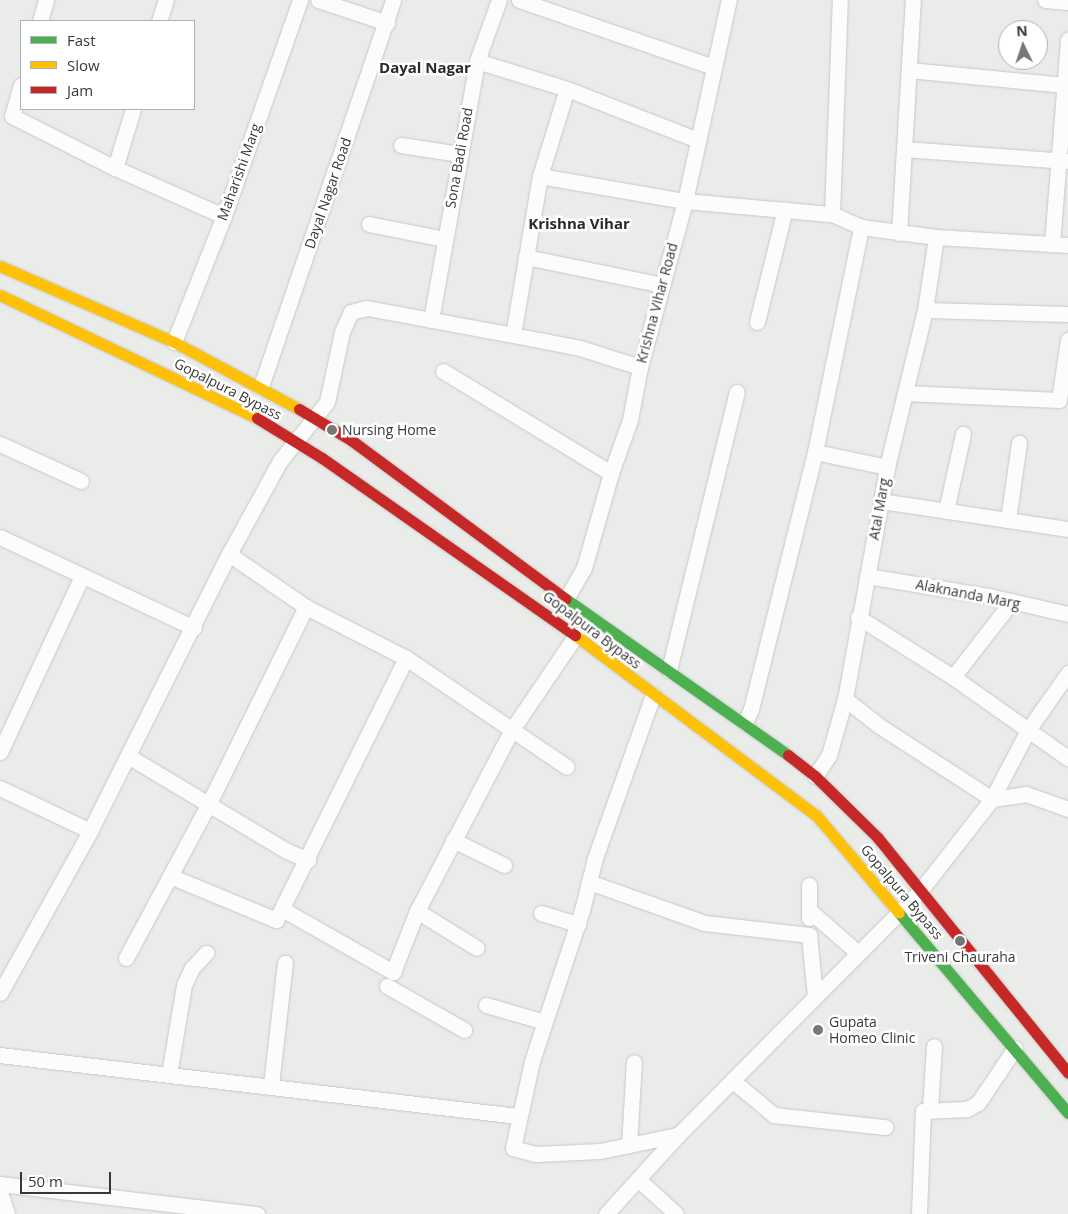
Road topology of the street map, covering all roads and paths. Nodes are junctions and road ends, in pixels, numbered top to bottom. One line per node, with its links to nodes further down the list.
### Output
1 (46, 0): 13 (street)
2 (166, 0): 14 (street)
3 (300, 0): 35 (street, Maharishi Marg)
4 (318, 0): 15 (street)
5 (394, 0): 15 (street, Dayal Nagar Road)
6 (499, 0): 17 (street, Sona Badi Road)
7 (519, 0): 18 (street)
8 (729, 0): 18 (street, Krishna Vihar Road)
9 (840, 0): 34 (street)
10 (913, 0): 19 (street)
11 (1045, 0): 12 (street)
12 (1068, 2)
13 (40, 20)
14 (159, 20)
15 (387, 23): 56 (street, Dayal Nagar Road)
16 (1068, 40): 20 (street)
17 (477, 60): 22 (street); 28 (street, Sona Badi Road)
18 (714, 67): 25 (street, Krishna Vihar Road)
19 (909, 70): 20 (street); 27 (street)
20 (1064, 85): 23 (street)
21 (20, 88): 30 (street)
22 (567, 89): 25 (street); 31 (street)
23 (1065, 106): 29 (street)
24 (133, 110): 30 (street)
25 (698, 140): 32 (street, Krishna Vihar Road)
26 (401, 145): 28 (street)
27 (904, 149): 29 (street); 38 (street)
28 (459, 154): 40 (street, Sona Badi Road)
29 (1063, 161): 41 (street)
30 (116, 168): 35 (street)
31 (540, 176): 32 (street); 43 (street)
32 (685, 200): 33 (street); 45 (street, Krishna Vihar Road)
33 (785, 209): 34 (street); 50 (street)
34 (832, 214): 37 (street)
35 (224, 216): 53 (street, Maharishi Marg)
36 (369, 224): 40 (street)
37 (860, 227): 38 (street); 64 (street)
38 (899, 233): 39 (street)
39 (936, 238): 41 (street); 47 (street, Atal Marg)
40 (444, 239): 49 (street, Sona Badi Road)
41 (1052, 244): 42 (street)
42 (1068, 245)
43 (526, 257): 45 (street); 51 (street)
44 (0, 266): 53 (main road, Gopalpura Bypass)
45 (662, 285): 54 (street, Krishna Vihar Road)
46 (0, 295): 61 (main road, Gopalpura Bypass)
47 (925, 310): 48 (street); 58 (street, Atal Marg)
48 (1068, 314)
49 (431, 320): 51 (street); 59 (street)
50 (757, 322)
51 (513, 336): 54 (street)
52 (1068, 340): 58 (street)
53 (174, 342): 56 (main road, Gopalpura Bypass)
54 (640, 367): 66 (street, Krishna Vihar Road)
55 (443, 371): 66 (street)
56 (261, 386): 59 (main road, Gopalpura Bypass)
57 (737, 392): 84 (street)
58 (905, 392): 65 (street, Atal Marg)
59 (313, 417): 61 (street); 76 (main road, Gopalpura Bypass)
60 (963, 434): 69 (street)
61 (294, 441): 73 (street); 82 (main road, Gopalpura Bypass)
62 (1019, 442): 70 (street)
63 (0, 444): 67 (street)
64 (815, 452): 65 (street); 89 (street)
65 (886, 467): 68 (street, Atal Marg)
66 (611, 473): 76 (street, Krishna Vihar Road)
67 (81, 481)
68 (882, 501): 69 (street); 75 (street, Atal Marg)
69 (946, 510): 70 (street)
70 (1008, 520): 71 (street)
71 (1068, 529)
72 (0, 537): 74 (street)
73 (229, 554): 78 (street); 81 (street)
74 (82, 576): 81 (street); 92 (street)
75 (867, 576): 77 (street, Alaknanda Marg); 80 (street, Atal Marg)
76 (566, 599): 84 (main road, Gopalpura Bypass)
77 (1012, 601): 79 (street, Alaknanda Marg); 86 (street)
78 (306, 607): 83 (street); 99 (street)
79 (1068, 614)
80 (858, 617): 86 (street); 88 (street, Atal Marg)
81 (194, 628): 93 (street)
82 (576, 635): 87 (main road, Gopalpura Bypass); 91 (street)
83 (406, 658): 91 (street); 103 (street)
84 (669, 670): 89 (main road, Gopalpura Bypass)
85 (1068, 673): 90 (street)
86 (953, 677): 90 (street)
87 (653, 695): 106 (street); 111 (main road, Gopalpura Bypass)
88 (845, 699): 96 (street, Atal Marg); 98 (street)
89 (745, 723): 96 (main road, Gopalpura Bypass)
90 (1028, 730): 94 (street); 98 (street)
91 (512, 731): 95 (street); 102 (street)
92 (0, 752)
93 (128, 756): 99 (street); 101 (street)
94 (1068, 758)
95 (567, 767)
96 (815, 776): 108 (main road, Gopalpura Bypass)
97 (0, 788): 101 (street)
98 (992, 799): 100 (street); 108 (street)
99 (209, 803): 103 (street); 105 (street)
100 (1068, 809)
101 (90, 831): 122 (street)
102 (453, 840): 104 (street); 112 (street)
103 (308, 860): 109 (street)
104 (504, 865)
105 (170, 876): 109 (street); 119 (street)
106 (589, 882): 114 (street); 115 (street)
107 (809, 885): 110 (street)
108 (920, 892): 111 (street); 131 (main road, Gopalpura Bypass)
109 (282, 909): 121 (street)
110 (809, 910): 115 (street); 118 (street)
111 (898, 910): 118 (street); 128 (main road, Gopalpura Bypass)
112 (417, 911): 116 (street); 121 (street)
113 (541, 913): 114 (street)
114 (578, 924): 125 (street)
115 (808, 935): 123 (street)
116 (477, 948)
117 (206, 953): 132 (street)
118 (858, 953): 123 (street)
119 (126, 958)
120 (285, 963): 134 (street)
121 (393, 972): 126 (street)
122 (0, 993)
123 (815, 996): 133 (street)
124 (486, 1005): 125 (street)
125 (545, 1022): 137 (street)
126 (464, 1030)
127 (934, 1046): 135 (street)
128 (1015, 1048): 135 (street); 136 (main road, Gopalpura Bypass)
129 (0, 1055): 132 (street)
130 (634, 1062): 140 (street)
131 (1068, 1073)
132 (169, 1074): 134 (street)
133 (733, 1082): 138 (street); 139 (street)
134 (271, 1085): 137 (street)
135 (930, 1108): 149 (street)
136 (1068, 1113)
137 (518, 1116): 140 (street)
138 (885, 1127)
139 (678, 1135): 140 (street); 141 (street)
140 (629, 1145)
141 (639, 1180): 147 (street); 148 (street)
142 (0, 1184): 144 (street)
143 (0, 1192): 145 (street)
144 (217, 1211): 146 (street)
145 (7, 1214)
146 (257, 1214)
147 (606, 1214)
148 (676, 1214)
149 (918, 1214)

